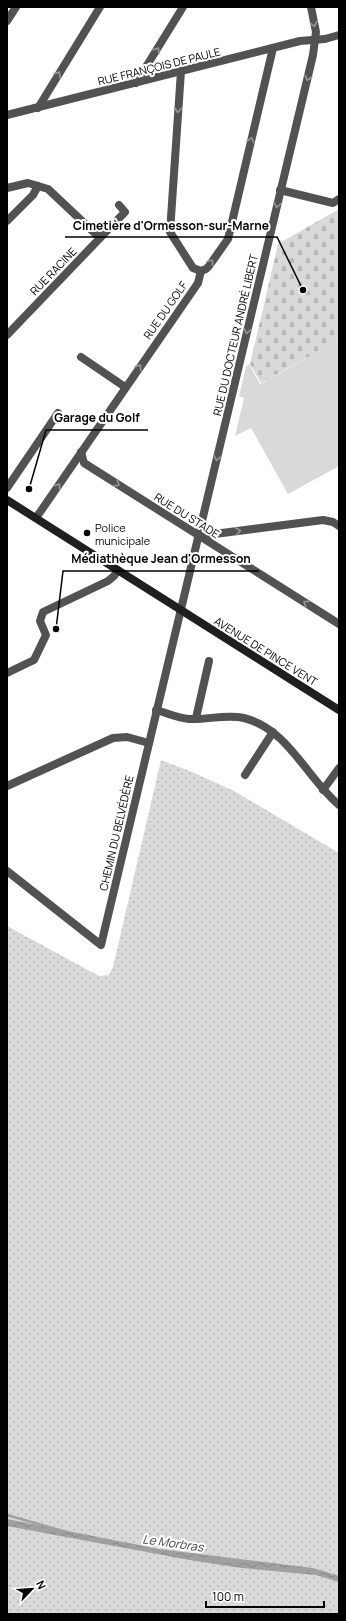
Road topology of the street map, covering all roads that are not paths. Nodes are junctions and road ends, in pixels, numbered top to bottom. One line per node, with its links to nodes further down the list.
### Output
1 (16, 7): 5 (street)
2 (100, 7): 11 (street, one-way to 2)
3 (184, 7): 10 (street, one-way to 3)
4 (311, 7): 7 (street, one-way to 7)
5 (7, 21)
6 (339, 35): 7 (street, RUE FRANÇOIS DE PAULE)
7 (316, 40): 8 (street, RUE FRANÇOIS DE PAULE); 15 (street, RUE DU DOCTEUR ANDRÉ LIBERT, one-way to 15)
8 (273, 48): 9 (street, RUE FRANÇOIS DE PAULE); 20 (street, RUE DU GOLF, one-way to 8)
9 (181, 71): 10 (street, RUE FRANÇOIS DE PAULE); 20 (street, one-way to 20)
10 (136, 82): 11 (street, RUE FRANÇOIS DE PAULE)
11 (38, 108): 12 (street, RUE FRANÇOIS DE PAULE)
12 (7, 115)
13 (38, 186): 14 (street); 18 (street); 19 (street)
14 (7, 188)
15 (280, 190): 16 (street); 32 (street, RUE DU DOCTEUR ANDRÉ LIBERT, one-way to 32)
16 (339, 200)
17 (119, 205): 19 (street, RUE RACINE)
18 (7, 221)
19 (100, 238): 21 (street, RUE RACINE)
20 (201, 270): 23 (street, RUE DU GOLF, one-way to 20)
21 (7, 335)
22 (81, 357): 23 (street)
23 (125, 387): 25 (street, RUE DU GOLF)
24 (58, 413): 28 (street)
25 (81, 452): 26 (street); 27 (street, RUE DU GOLF)
26 (84, 463): 27 (street); 32 (street, RUE DU STADE, one-way to 32)
27 (72, 465): 30 (street, RUE DU GOLF, one-way to 27)
28 (7, 488)
29 (7, 500): 30 (main road, AVENUE DE PINCE VENT)
30 (36, 518): 33 (main road, AVENUE DE PINCE VENT)
31 (339, 526): 32 (street, one-way to 31)
32 (199, 536): 34 (street, RUE DU DOCTEUR ANDRÉ LIBERT); 35 (street, RUE DU STADE, one-way to 32)
33 (118, 570): 34 (main road, AVENUE DE PINCE VENT); 37 (street)
34 (181, 610): 38 (street, CHEMIN DU BELVÉDÈRE); 39 (main road, AVENUE DE PINCE VENT)
35 (339, 624)
36 (209, 661): 40 (street)
37 (7, 673)
38 (156, 710): 40 (street); 42 (street, CHEMIN DU BELVÉDÈRE)
39 (339, 710)
40 (196, 718): 41 (street)
41 (273, 732): 44 (street); 46 (street)
42 (149, 743): 45 (street); 48 (street, CHEMIN DU BELVÉDÈRE)
43 (339, 768): 46 (street)
44 (245, 775)
45 (7, 786)
46 (323, 790): 47 (street)
47 (339, 805)
48 (7, 871)

